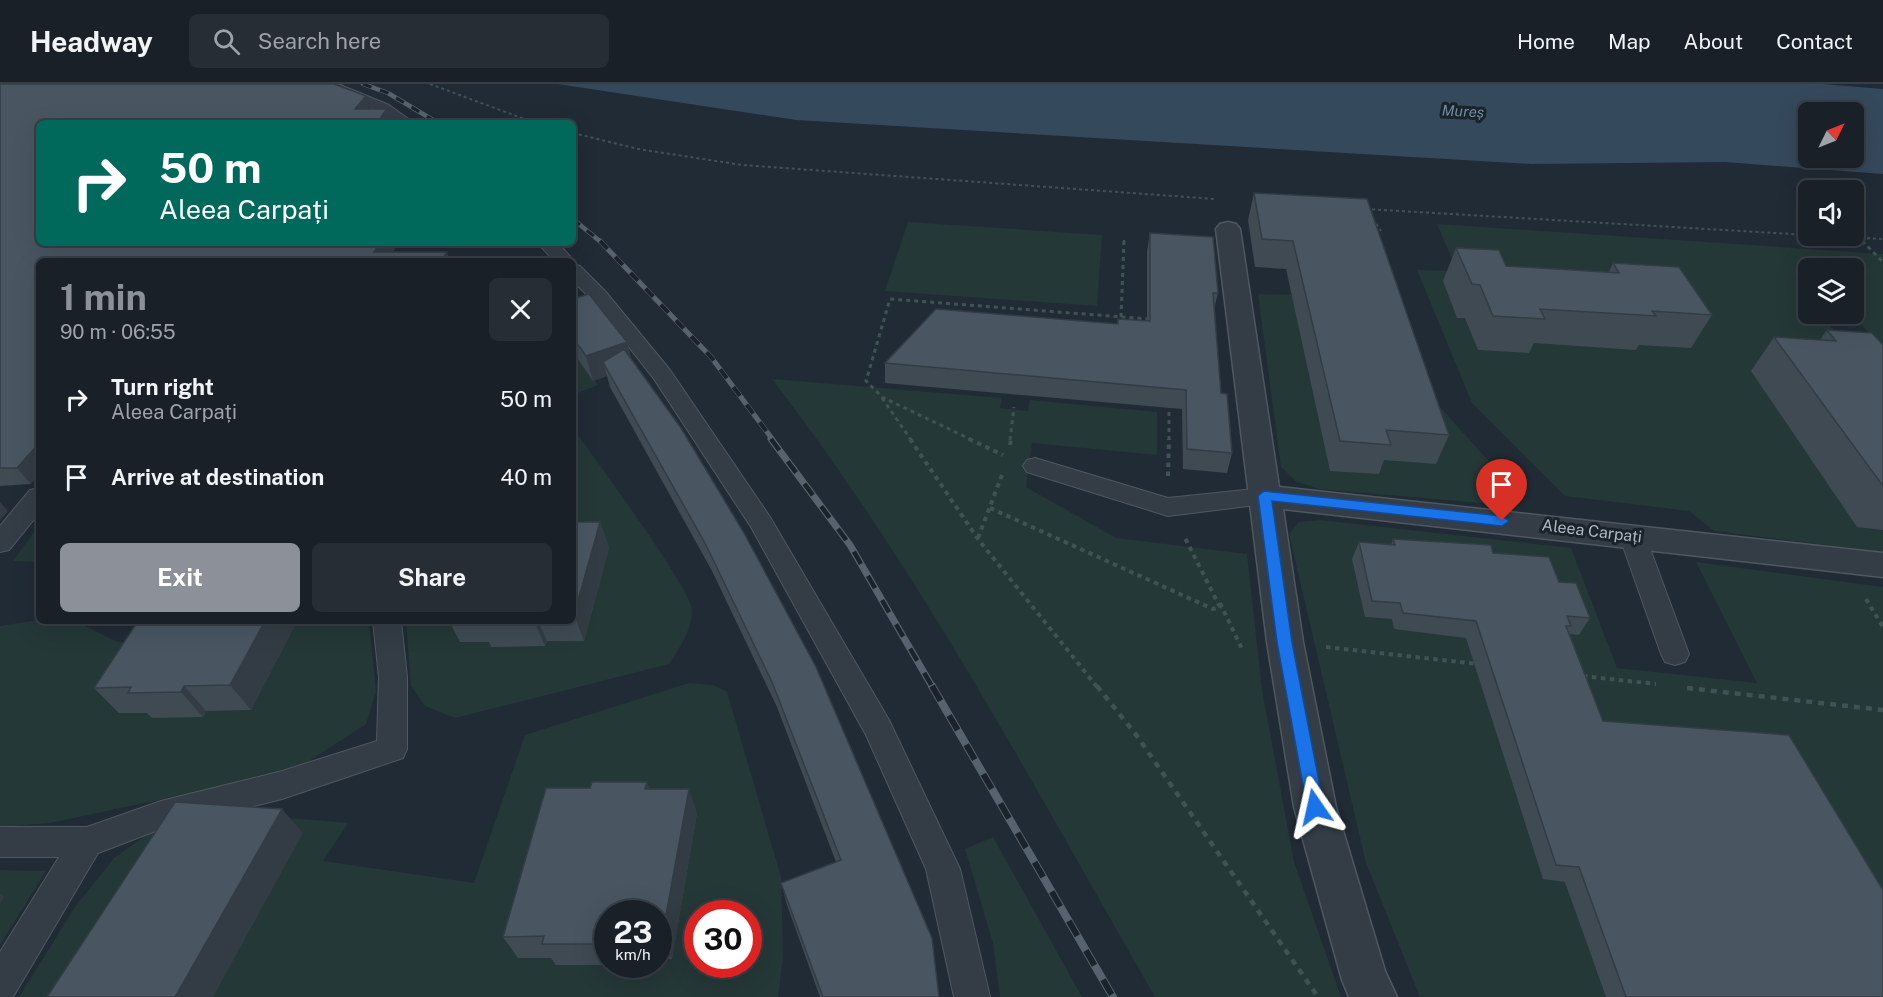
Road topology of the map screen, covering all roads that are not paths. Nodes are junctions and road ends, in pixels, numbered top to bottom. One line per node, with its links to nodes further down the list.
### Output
1 (325, 84): 2 (lane)
2 (402, 120)
3 (1228, 229): 8 (street)
4 (550, 246): 5 (lane)
5 (562, 258)
6 (576, 273): 18 (lane)
7 (1035, 466): 8 (lane)
8 (1264, 496): 10 (street, Aleea Carpați); 19 (street)
9 (36, 500): 11 (lane)
10 (1632, 536): 12 (street, Aleea Carpați); 14 (lane)
11 (0, 543)
12 (1883, 565)
13 (387, 624): 16 (lane)
14 (1675, 654)
15 (0, 842): 16 (lane)
16 (87, 842): 17 (lane)
17 (0, 985)
18 (972, 997)
19 (1374, 997)

